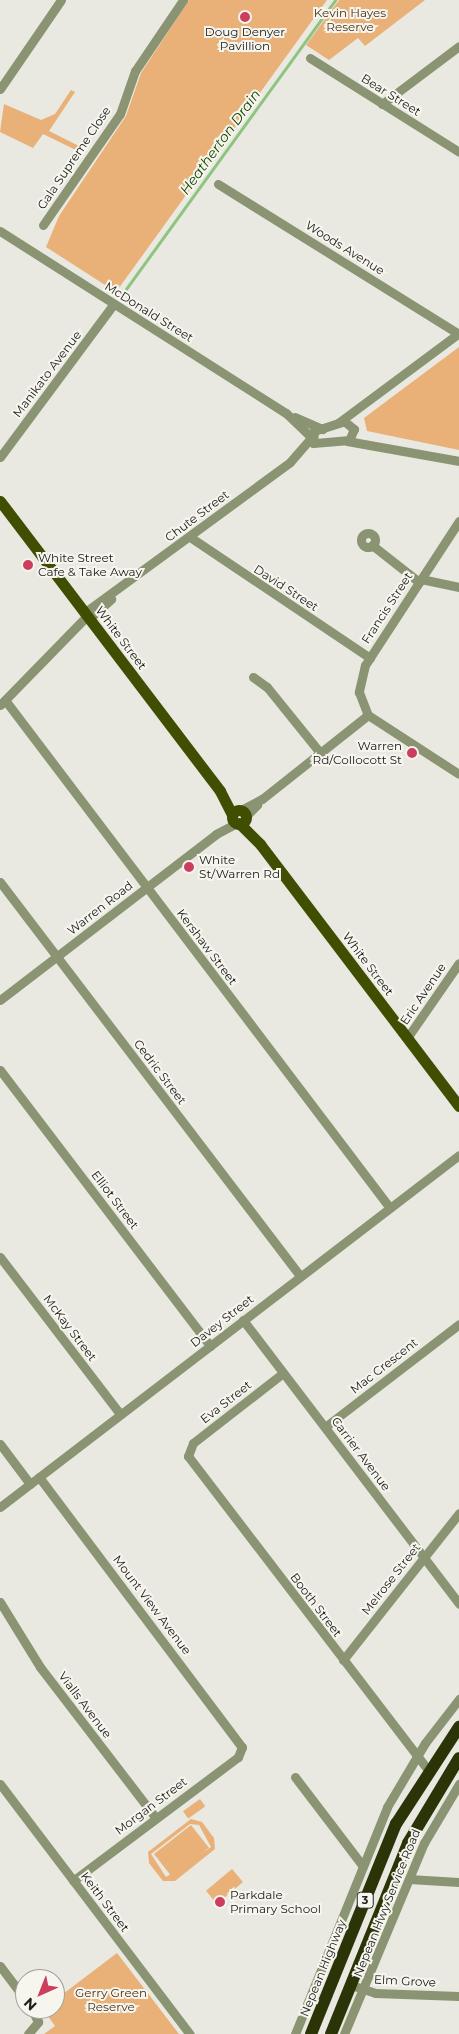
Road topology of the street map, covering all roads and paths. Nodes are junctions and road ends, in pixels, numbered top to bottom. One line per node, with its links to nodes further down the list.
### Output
1 (61, 0): 5 (street)
2 (183, 0): 9 (street, Gala Supreme Close)
3 (459, 46): 6 (street)
4 (310, 58): 6 (street, Bear Street)
5 (0, 89)
6 (382, 104): 7 (street, Bear Street)
7 (459, 152)
8 (218, 184): 12 (street, Woods Avenue)
9 (43, 225)
10 (0, 231): 11 (street, McDonald Street)
11 (113, 305): 14 (street, McDonald Street); 22 (street, Manikato Avenue)
12 (459, 333): 13 (street)
13 (366, 404): 15 (street); 16 (street)
14 (286, 413): 17 (street, McDonald Street); 18 (street, McDonald Street)
15 (338, 423): 16 (street); 17 (street, Chute Street)
16 (353, 428): 19 (street); 21 (street)
17 (323, 430): 18 (street, Chute Street)
18 (311, 438): 20 (street); 24 (street, Chute Street)
19 (347, 441): 20 (street); 21 (street)
20 (323, 443): 24 (street, Chute Street)
21 (394, 448): 23 (street)
22 (0, 457)
23 (459, 461)
24 (290, 462): 27 (street, Chute Street)
25 (0, 501): 31 (main road, White Street)
26 (459, 520): 29 (street, Francis Street)
27 (190, 537): 31 (street, Chute Street); 32 (street, David Street)
28 (372, 545): 29 (street)
29 (420, 581): 30 (street); 32 (street, Francis Street)
30 (459, 587)
31 (87, 616): 34 (street, Chute Street); 38 (main road, White Street)
32 (370, 658): 35 (street, Francis Street)
33 (253, 677): 36 (street)
34 (2, 703): 40 (street, Kershaw Street)
35 (368, 715): 36 (street, Warren Road); 37 (street)
36 (321, 754): 38 (street, Warren Road)
37 (459, 774)
38 (239, 816): 40 (street, Warren Road); 44 (main road, White Street)
39 (0, 882): 41 (street, Cedric Street)
40 (146, 888): 41 (street, Warren Road); 48 (street, Kershaw Street)
41 (57, 957): 43 (street, Warren Road); 50 (street, Cedric Street)
42 (459, 963): 44 (street, Eric Avenue)
43 (0, 1000)
44 (407, 1038): 46 (main road, White Street)
45 (0, 1070): 53 (street, Elliot Street)
46 (459, 1106)
47 (459, 1155): 48 (street, Davey Street)
48 (390, 1208): 50 (street, Davey Street)
49 (0, 1257): 55 (street, McKay Street)
50 (300, 1276): 51 (street, Davey Street)
51 (243, 1320): 53 (street, Davey Street); 54 (street, Carrier Avenue)
52 (459, 1324): 56 (street, Mac Crescent)
53 (210, 1346): 55 (street, Davey Street)
54 (284, 1373): 56 (street, Carrier Avenue); 58 (street, Eva Street)
55 (120, 1414): 59 (street, Davey Street)
56 (325, 1427): 63 (street, Carrier Avenue)
57 (0, 1444): 60 (street)
58 (187, 1453): 66 (street, Booth Street)
59 (39, 1477): 60 (street, Davey Street); 69 (street, Mount View Avenue)
60 (30, 1484): 61 (street, Davey Street)
61 (0, 1507)
62 (459, 1513): 63 (street, Melrose Street)
63 (424, 1558): 65 (street, Carrier Avenue); 66 (street, Melrose Street)
64 (0, 1602): 76 (street, Vialls Avenue)
65 (459, 1604)
66 (343, 1660): 70 (street, Booth Street)
67 (459, 1699): 70 (street)
68 (459, 1727): 72 (highway, Nepean Highway / 3)
69 (242, 1750): 76 (street, Morgan Street)
70 (416, 1757): 72 (street, Booth Street); 77 (street)
71 (459, 1758): 82 (highway, 3)
72 (428, 1770): 90 (highway, Nepean Highway / 3)
73 (295, 1777): 77 (street)
74 (0, 1784): 79 (street, Keith Street)
75 (459, 1784): 78 (street, Nepean Hwy Service Road)
76 (156, 1818): 79 (street, Morgan Street)
77 (362, 1865): 89 (street)
78 (409, 1880): 80 (street); 84 (street, Nepean Hwy Service Road)
79 (73, 1881): 88 (street, Keith Street)
80 (459, 1882)
81 (0, 1966): 83 (street)
82 (351, 1985): 84 (street, Elm Grove); 91 (highway, 3)
83 (15, 1986)
84 (364, 1991): 85 (street, Elm Grove); 92 (street, Nepean Hwy Service Road)
85 (459, 1996)
86 (37, 2019): 87 (street)
87 (28, 2034)
88 (190, 2034)
89 (295, 2034)
90 (311, 2034)
91 (331, 2034)
92 (344, 2034)

